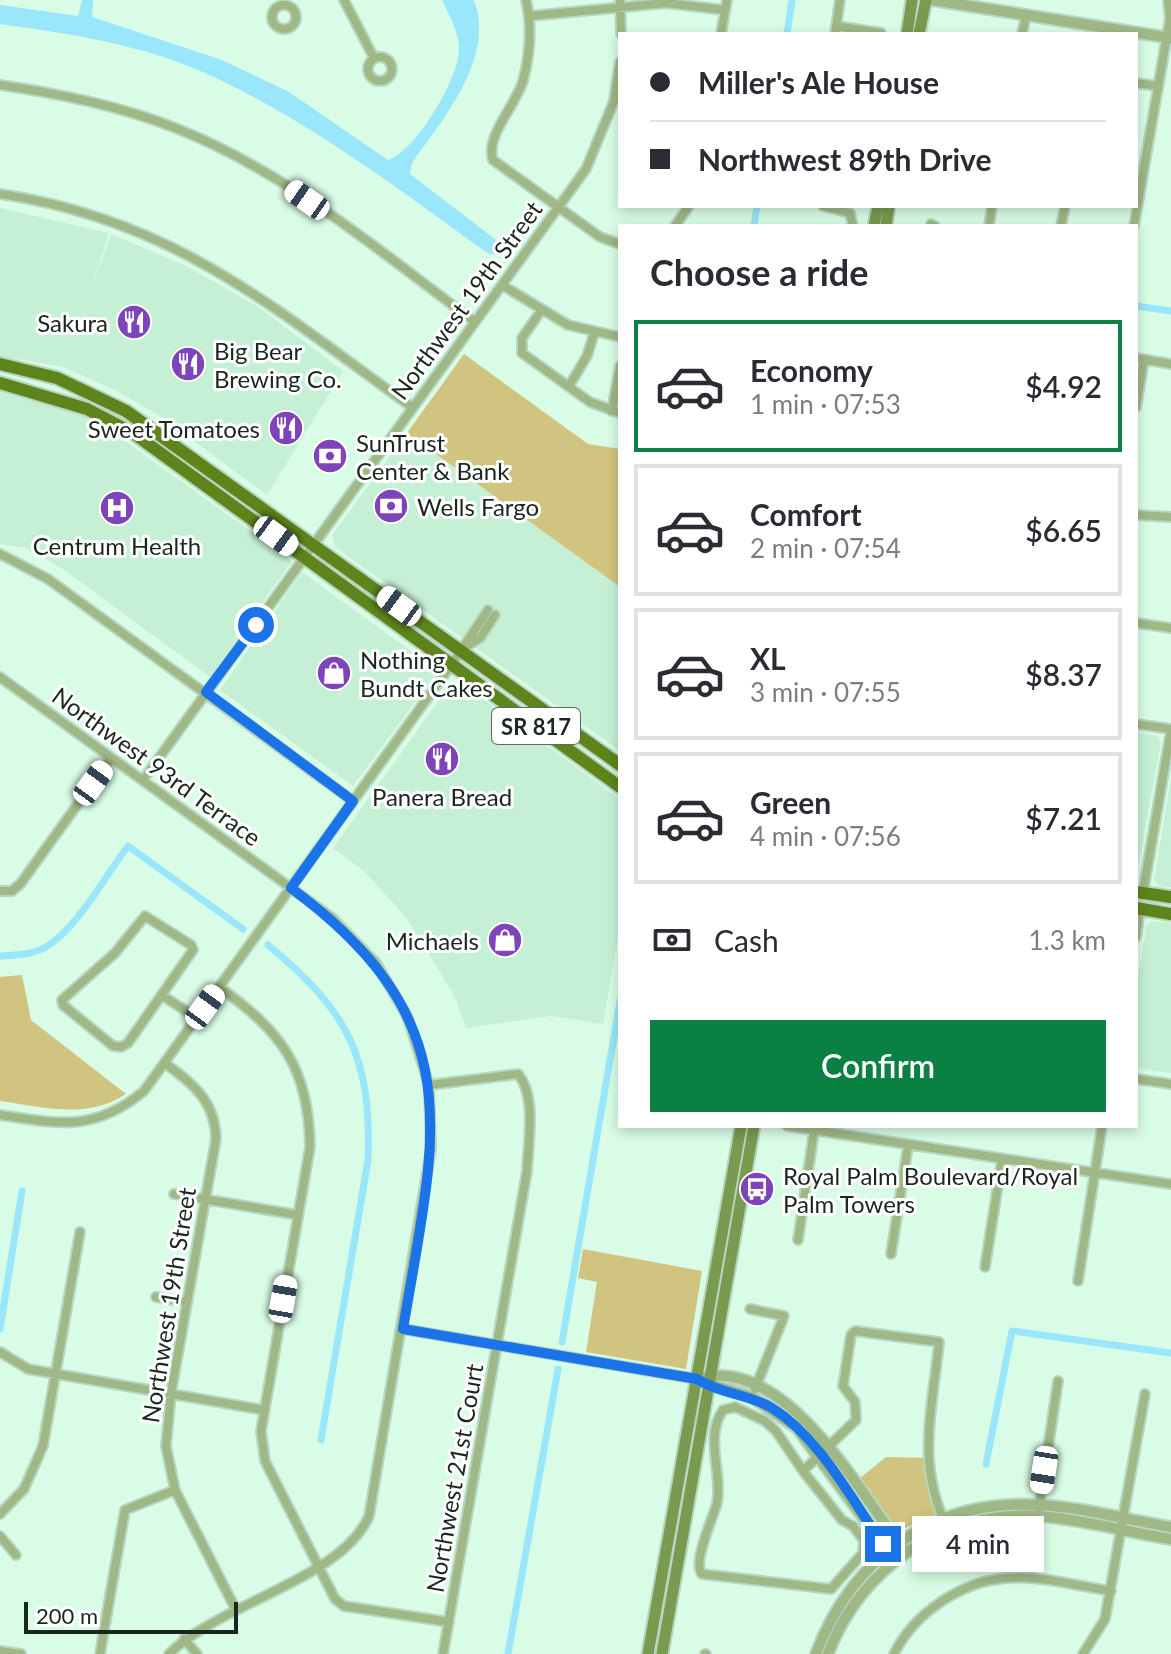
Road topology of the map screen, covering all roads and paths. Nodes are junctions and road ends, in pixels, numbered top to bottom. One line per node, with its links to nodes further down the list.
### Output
1 (344, 0): 23 (street)
2 (526, 0): 11 (street)
3 (727, 0): 10 (street)
4 (840, 0): 13 (street)
5 (912, 0): 17 (main road)
6 (926, 0): 18 (main road)
7 (932, 0): 12 (street)
8 (1168, 0): 22 (street)
9 (620, 4): 10 (street); 11 (street); 14 (street)
10 (725, 10): 15 (street)
11 (530, 16): 30 (street)
12 (1026, 16): 19 (street); 20 (street)
13 (835, 30): 16 (street)
14 (621, 32)
15 (721, 32)
16 (866, 32)
17 (907, 32)
18 (919, 32)
19 (1022, 32)
20 (1130, 32)
21 (1138, 33): 22 (street)
22 (1169, 38): 27 (street)
23 (374, 58)
24 (618, 75): 30 (street, Northwest 19th Street)
25 (1138, 83): 27 (street)
26 (0, 85): 36 (street)
27 (1158, 86): 29 (street)
28 (0, 194): 46 (street)
29 (1138, 203)
30 (558, 208): 33 (street); 34 (street, Northwest 19th Street)
31 (831, 208): 32 (street)
32 (853, 224)
33 (618, 243)
34 (502, 285): 35 (street); 36 (street, Northwest 19th Street)
35 (541, 311): 37 (street); 44 (street)
36 (475, 322): 46 (street, Northwest 19th Street)
37 (594, 334): 38 (street); 44 (street)
38 (618, 337)
39 (1140, 359): 41 (street); 43 (street)
40 (0, 364): 48 (main road, SR 817)
41 (1171, 364)
42 (0, 383): 47 (main road, SR 817)
43 (1138, 383)
44 (569, 386): 49 (street)
45 (618, 389): 49 (street)
46 (413, 408): 54 (street, Northwest 19th Street)
47 (87, 409): 48 (main road); 50 (main road, SR 817)
48 (126, 411): 51 (main road, SR 817)
49 (616, 412)
50 (116, 424): 51 (main road); 56 (main road, SR 817)
51 (162, 435): 54 (main road, SR 817)
52 (1138, 515): 53 (street)
53 (1171, 517)
54 (315, 545): 56 (street, Northwest 19th Street); 60 (main road, SR 817)
55 (0, 554): 63 (street)
56 (306, 557): 61 (main road, SR 817); 63 (street, Northwest 19th Street)
57 (492, 612): 60 (street)
58 (1138, 623): 59 (street)
59 (1171, 628)
60 (460, 651): 61 (street); 67 (main road, SR 817)
61 (452, 664): 66 (main road, SR 817); 72 (street)
62 (0, 677): 68 (street, Northwest 93rd Terrace)
63 (206, 692): 70 (street, Northwest 19th Street); 72 (street)
64 (1138, 724): 65 (street)
65 (1171, 730): 76 (street)
66 (551, 737): 67 (main road); 71 (main road, SR 817)
67 (588, 743): 69 (main road, SR 817)
68 (111, 758): 70 (street, Northwest 93rd Terrace); 74 (street)
69 (618, 764)
70 (143, 780): 73 (street, Northwest 93rd Terrace)
71 (618, 786)
72 (353, 801): 73 (street)
73 (291, 888): 78 (street); 84 (street, Northwest 93rd Terrace)
74 (0, 891)
75 (1171, 899): 76 (main road)
76 (1138, 900): 77 (main road)
77 (1171, 914)
78 (219, 987): 80 (street); 97 (street)
79 (163, 996): 79 (street); 80 (street)
80 (197, 1018): 81 (street)
81 (165, 1063): 85 (street); 96 (street, Northwest 19th Street)
82 (1138, 1079): 83 (street)
83 (1171, 1084)
84 (429, 1085): 106 (street, Northwest 93rd Terrace); 107 (street, Northwest 21st Court)
85 (0, 1115)
86 (741, 1128): 110 (main road)
87 (754, 1128): 111 (main road)
88 (798, 1128): 90 (street)
89 (1102, 1128): 93 (street)
90 (814, 1131): 91 (street); 99 (street)
91 (908, 1146): 92 (street); 100 (street)
92 (1002, 1160): 93 (street); 101 (street)
93 (1094, 1173): 94 (street); 102 (street)
94 (1171, 1184)
95 (174, 1194): 96 (street)
96 (205, 1199): 97 (street); 104 (street, Northwest 19th Street)
97 (298, 1215): 117 (street)
98 (80, 1232): 109 (street)
99 (798, 1240)
100 (891, 1254)
101 (985, 1267)
102 (1078, 1281)
103 (156, 1297): 104 (street)
104 (187, 1302): 114 (street, Northwest 19th Street)
105 (750, 1309): 113 (street)
106 (403, 1329): 107 (street); 134 (street, Northwest 93rd Terrace)
107 (497, 1346): 110 (street); 137 (street, Northwest 21st Court)
108 (0, 1352): 109 (street)
109 (55, 1373): 114 (street); 123 (street)
110 (697, 1379): 111 (street); 145 (main road)
111 (710, 1381): 113 (street); 116 (street); 146 (main road)
112 (1058, 1381): 122 (street)
113 (757, 1385): 116 (street); 118 (street)
114 (171, 1393): 117 (street); 121 (street, Northwest 19th Street)
115 (1145, 1394): 125 (street)
116 (752, 1397): 119 (street)
117 (264, 1410): 134 (street)
118 (829, 1447): 119 (street); 124 (street); 129 (street)
119 (819, 1455): 120 (street); 130 (street)
120 (803, 1471): 120 (street)
121 (175, 1490): 136 (street, Northwest 19th Street); 141 (street)
122 (1039, 1510): 124 (street); 125 (street)
123 (0, 1514)
124 (946, 1524): 129 (street); 131 (street)
125 (1123, 1525): 126 (street); 128 (street); 135 (street)
126 (1171, 1527)
127 (0, 1536): 132 (street)
128 (1171, 1539)
129 (897, 1542): 130 (street); 131 (street)
130 (887, 1550): 133 (street); 147 (street)
131 (905, 1552): 133 (street)
132 (16, 1555)
133 (894, 1561): 148 (street)
134 (320, 1565): 136 (street, Northwest 93rd Terrace); 137 (street)
135 (1111, 1591): 149 (street); 150 (street)
136 (235, 1608): 138 (street, Northwest 93rd Terrace)
137 (449, 1622): 144 (street, Northwest 21st Court)
138 (184, 1639): 142 (street, Northwest 93rd Terrace); 143 (street)
139 (0, 1651): 140 (street)
140 (21, 1654)
141 (100, 1654)
142 (169, 1654)
143 (197, 1654)
144 (443, 1654)
145 (648, 1654)
146 (662, 1654)
147 (816, 1654)
148 (828, 1654)
149 (894, 1654)
150 (1083, 1654)

